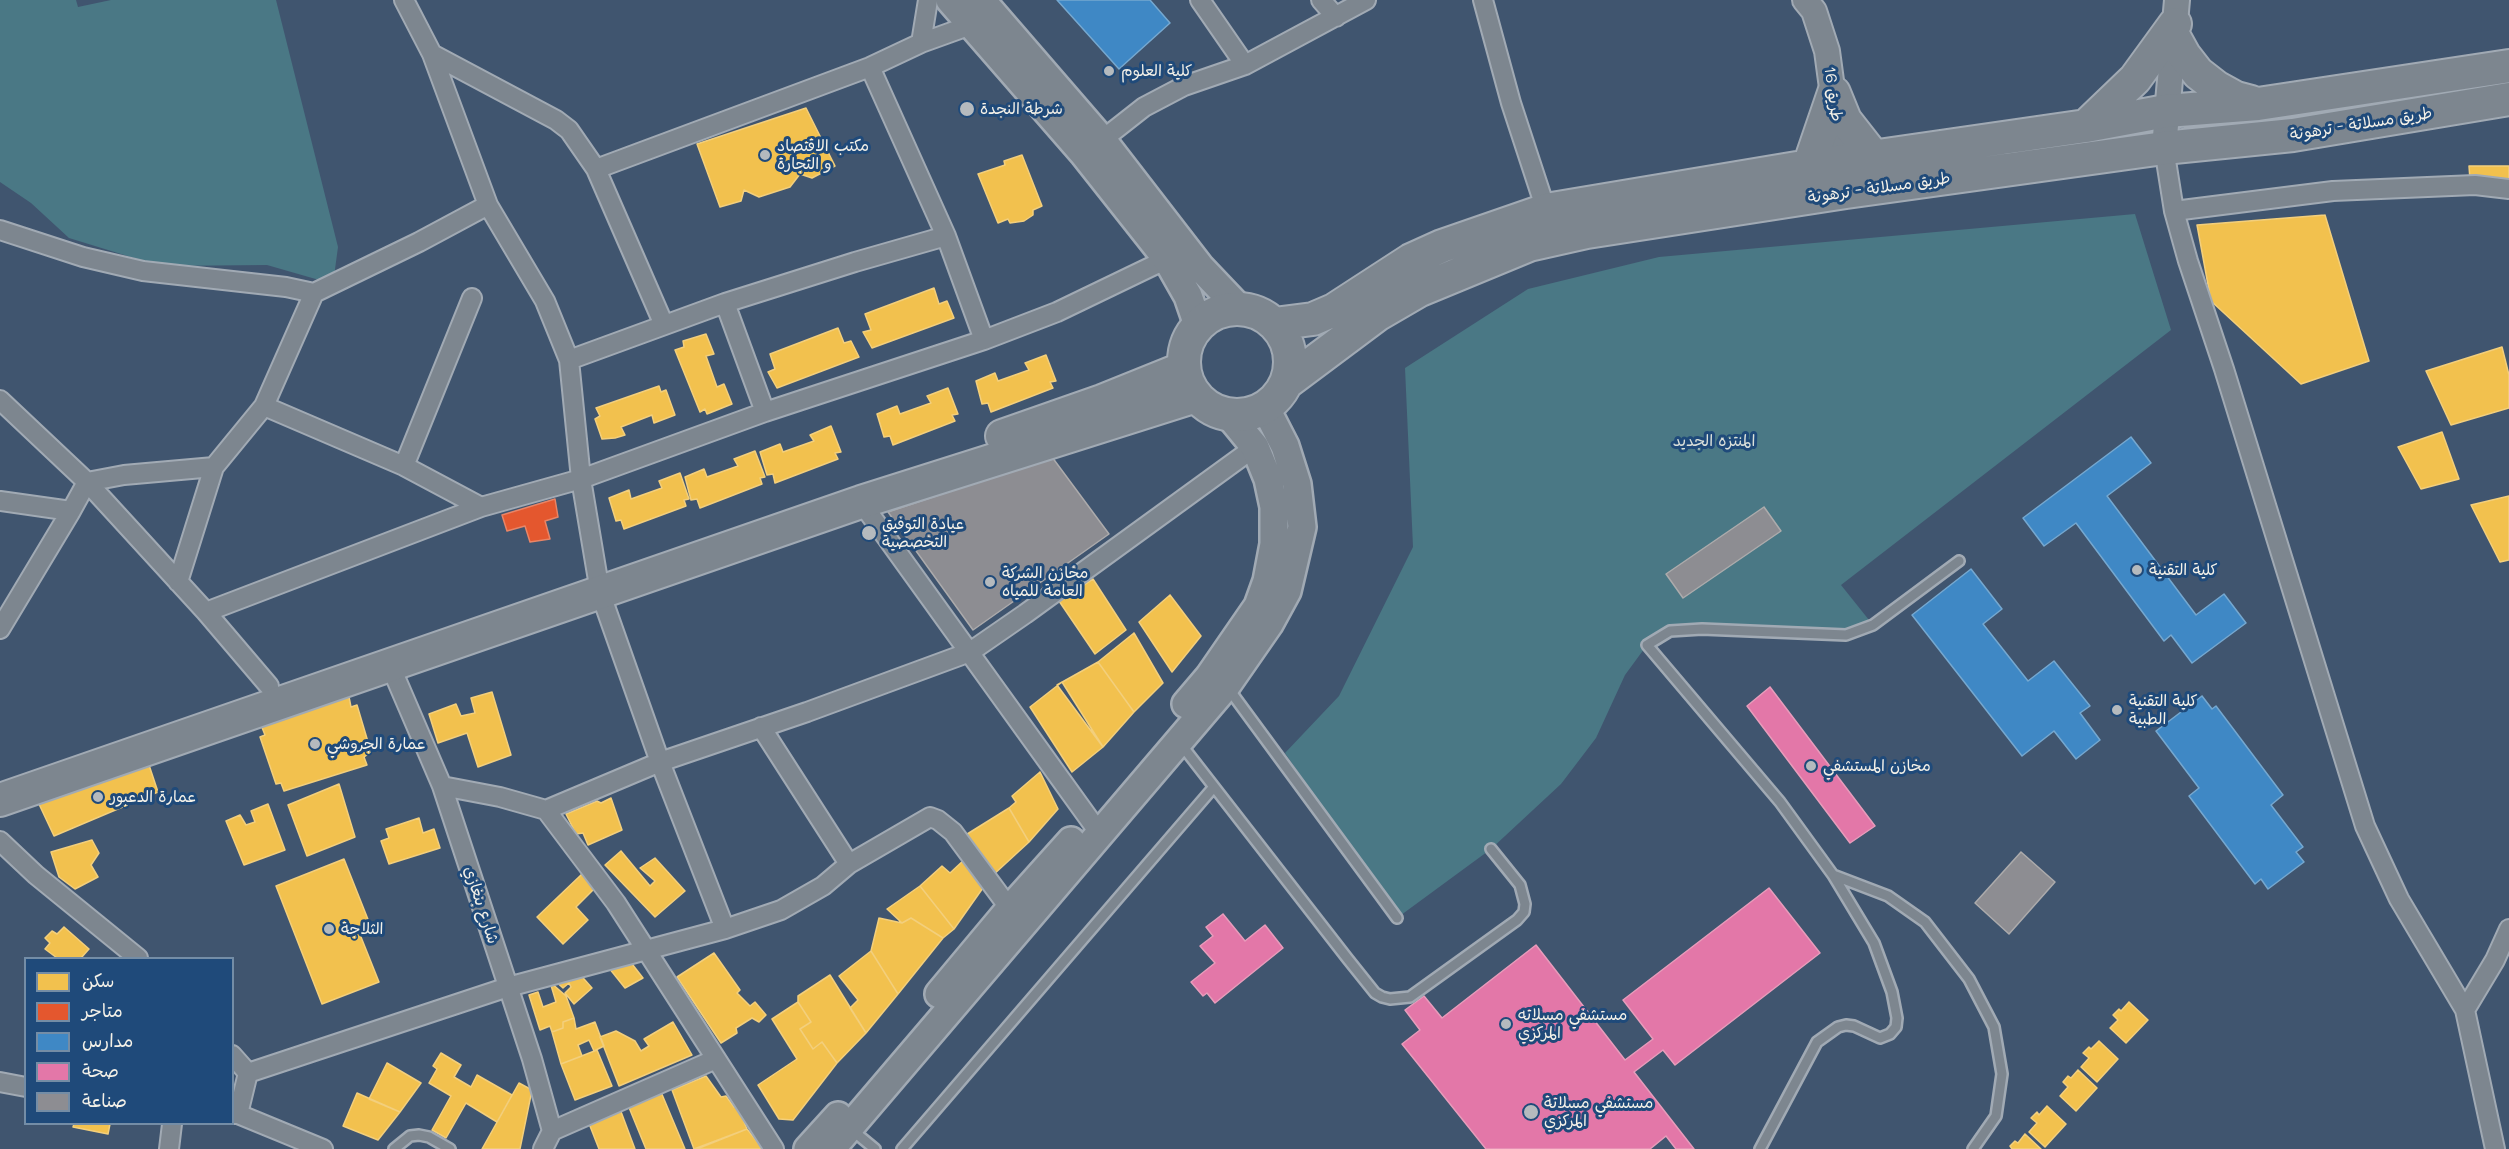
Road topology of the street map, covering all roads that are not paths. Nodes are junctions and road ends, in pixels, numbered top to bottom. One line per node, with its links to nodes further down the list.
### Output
1 (404, 0): 13 (street)
2 (928, 0): 12 (street)
3 (950, 0): 9 (main road)
4 (1321, 0): 10 (street)
5 (1366, 0): 10 (street)
6 (1483, 0): 31 (street)
7 (1207, 3): 14 (street)
8 (1814, 4): 17 (street, طريق 16)
9 (976, 12): 12 (street); 22 (main road); 35 (main road)
10 (1336, 17): 14 (street)
11 (2175, 20): 19 (highway); 20 (street); 21 (highway)
12 (921, 44): 16 (street)
13 (432, 54): 27 (street); 30 (street)
14 (1245, 65): 22 (street)
15 (2509, 66): 19 (highway, طريق مسلاتة - ترهونة)
16 (870, 67): 27 (street); 34 (street)
17 (1834, 93): 24 (highway); 25 (street, طريق 16); 26 (highway)
18 (2509, 99): 23 (highway, طريق مسلاتة - ترهونة)
19 (2258, 104): 20 (highway, طريق مسلاتة - ترهونة)
20 (2166, 111): 21 (highway, طريق مسلاتة - ترهونة); 23 (street)
21 (2086, 126): 24 (highway, طريق مسلاتة - ترهونة)
22 (1102, 140): 39 (main road)
23 (2164, 148): 29 (highway, طريق مسلاتة - ترهونة); 32 (street)
24 (1874, 157): 25 (highway, طريق مسلاتة - ترهونة)
25 (1842, 161): 26 (highway, طريق مسلاتة - ترهونة); 29 (street, طريق 16)
26 (1809, 166): 31 (highway, طريق مسلاتة - ترهونة)
27 (596, 169): 41 (street)
28 (2509, 189): 32 (street)
29 (1846, 192): 46 (highway, طريق مسلاتة - ترهونة)
30 (488, 205): 36 (street); 44 (street)
31 (1546, 210): 40 (highway, طريق مسلاتة - ترهونة)
32 (2174, 211): 91 (street)
33 (0, 230): 36 (street)
34 (946, 236): 38 (street); 43 (street)
35 (1167, 259): 42 (main road); 43 (street)
36 (314, 293): 49 (street)
37 (472, 298): 54 (street)
38 (725, 303): 41 (street); 51 (street)
39 (1239, 308): 40 (highway); 42 (highway)
40 (1274, 324): 46 (highway)
41 (664, 325): 44 (street)
42 (1198, 325): 45 (highway)
43 (984, 340): 51 (street)
44 (569, 360): 56 (street)
45 (1184, 368): 47 (highway); 64 (highway)
46 (1286, 382): 50 (highway)
47 (1196, 396): 52 (highway); 59 (highway)
48 (0, 400): 57 (street)
49 (264, 406): 54 (street); 55 (street)
50 (1264, 407): 52 (highway); 70 (main road)
51 (765, 412): 56 (street)
52 (1228, 414): 53 (main road)
53 (1255, 447): 67 (street); 72 (main road)
54 (404, 466): 60 (street)
55 (214, 467): 57 (street); 63 (street)
56 (581, 479): 60 (street); 64 (street)
57 (87, 482): 61 (street); 63 (street)
58 (0, 501): 61 (street)
59 (861, 502): 64 (highway); 67 (street)
60 (481, 507): 65 (street)
61 (71, 511): 66 (street)
62 (1959, 561): 83 (lane)
63 (178, 582): 65 (street)
64 (598, 584): 68 (highway); 69 (highway); 73 (street)
65 (206, 612): 69 (street)
66 (0, 629)
67 (970, 652): 71 (street); 79 (street)
68 (390, 665): 75 (street, شارع بنغازي); 77 (highway)
69 (269, 686): 74 (highway)
70 (1226, 686): 72 (main road); 85 (lane)
71 (761, 727): 73 (street); 82 (street)
72 (1173, 734): 76 (lane); 79 (main road)
73 (660, 762): 78 (street); 86 (street)
74 (0, 781)
75 (442, 786): 78 (street); 90 (street, شارع بنغازي)
76 (1212, 788): 81 (lane); 110 (lane)
77 (0, 800)
78 (546, 810): 88 (street)
79 (1095, 827): 84 (main road); 98 (main road)
80 (0, 841): 89 (street)
81 (1491, 849)
82 (849, 864): 84 (street); 86 (street)
83 (1833, 875): 111 (lane); 112 (lane)
84 (1010, 909): 98 (main road)
85 (1396, 918)
86 (725, 929): 88 (street)
87 (2509, 929): 91 (street)
88 (648, 951): 90 (street); 93 (street)
89 (137, 957)
90 (508, 987): 94 (street); 100 (street, شارع بنغازي)
91 (2465, 1010): 113 (street)
92 (234, 1056): 94 (street)
93 (716, 1059): 100 (street); 106 (street)
94 (248, 1073): 97 (street)
95 (0, 1082): 96 (street)
96 (24, 1087)
97 (235, 1114): 102 (street)
98 (843, 1122): 107 (main road); 108 (main road); 109 (lane)
99 (172, 1125): 101 (street)
100 (552, 1131): 105 (street)
101 (169, 1149)
102 (323, 1149)
103 (394, 1149): 104 (lane)
104 (450, 1149)
105 (543, 1149)
106 (774, 1149)
107 (808, 1149)
108 (831, 1149)
109 (875, 1149)
110 (902, 1149)
111 (1760, 1149)
112 (1973, 1149)
113 (2495, 1149)

